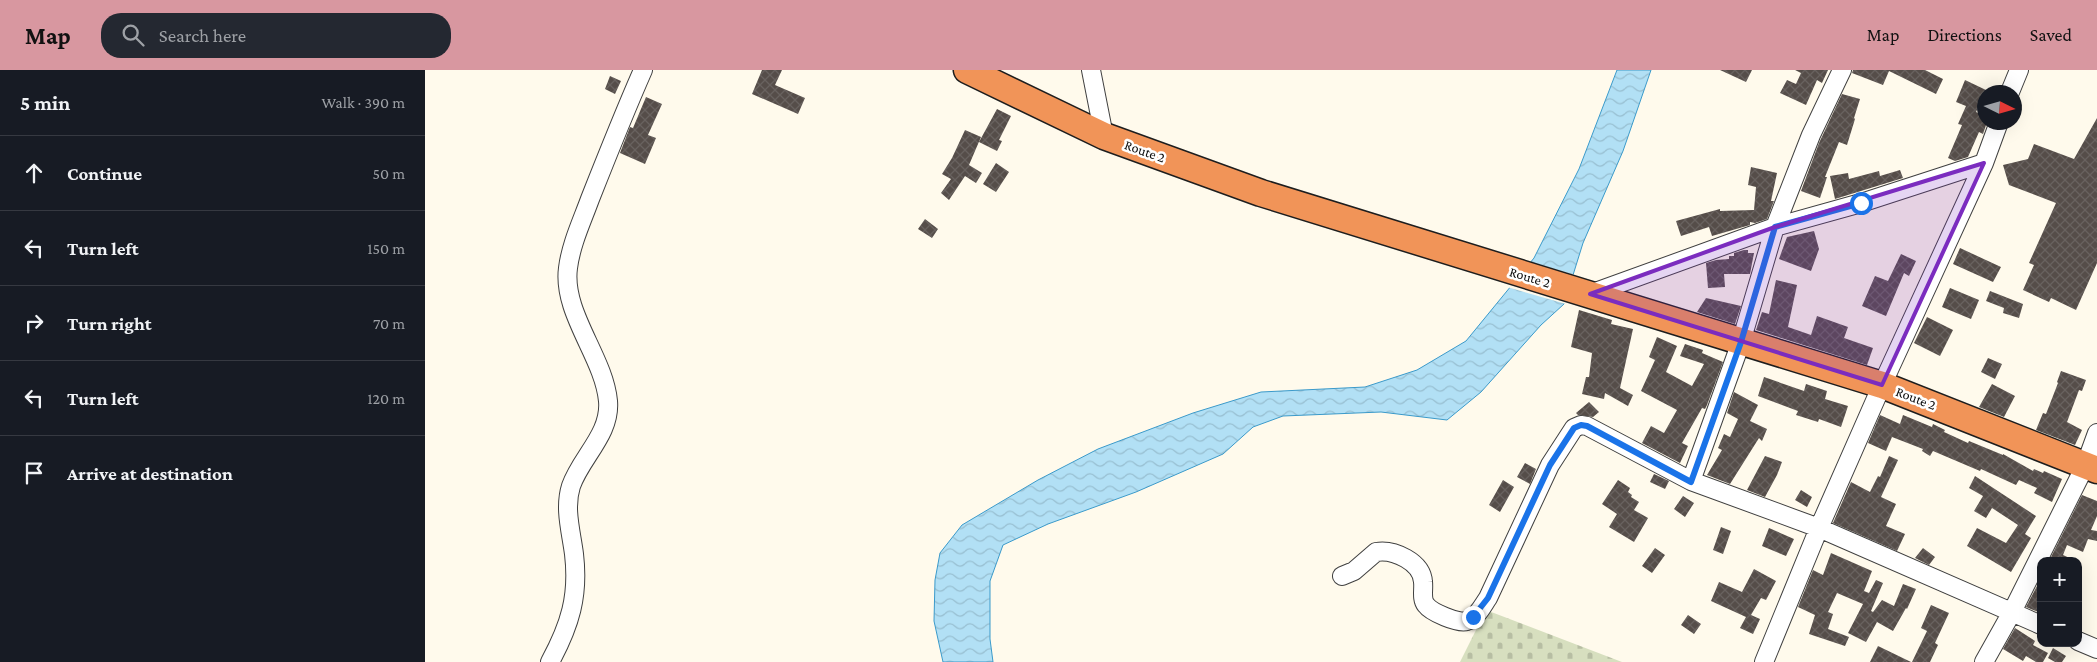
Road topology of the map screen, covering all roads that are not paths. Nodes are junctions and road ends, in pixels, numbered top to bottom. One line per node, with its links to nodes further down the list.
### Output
1 (643, 70): 23 (street)
2 (969, 70): 8 (highway, Route 2)
3 (1091, 70): 8 (street)
4 (1842, 70): 10 (street)
5 (2019, 70): 6 (street)
6 (2013, 85)
7 (1996, 130): 9 (street)
8 (1104, 136): 11 (highway, Route 2)
9 (1983, 162): 10 (street); 13 (street)
10 (1775, 227): 11 (street); 12 (street)
11 (1582, 293): 12 (highway, Route 2)
12 (1741, 342): 13 (highway, Route 2); 16 (street)
13 (1882, 385): 15 (highway, Route 2); 17 (street)
14 (2097, 433): 15 (street)
15 (2091, 468): 19 (street)
16 (1691, 482): 17 (street); 18 (street)
17 (1819, 528): 19 (street); 24 (street)
18 (1342, 576)
19 (2012, 612): 20 (street); 25 (street)
20 (2037, 623)
21 (2082, 643): 22 (street)
22 (2097, 649)
23 (550, 662)
24 (1764, 662)
25 (1984, 662)

